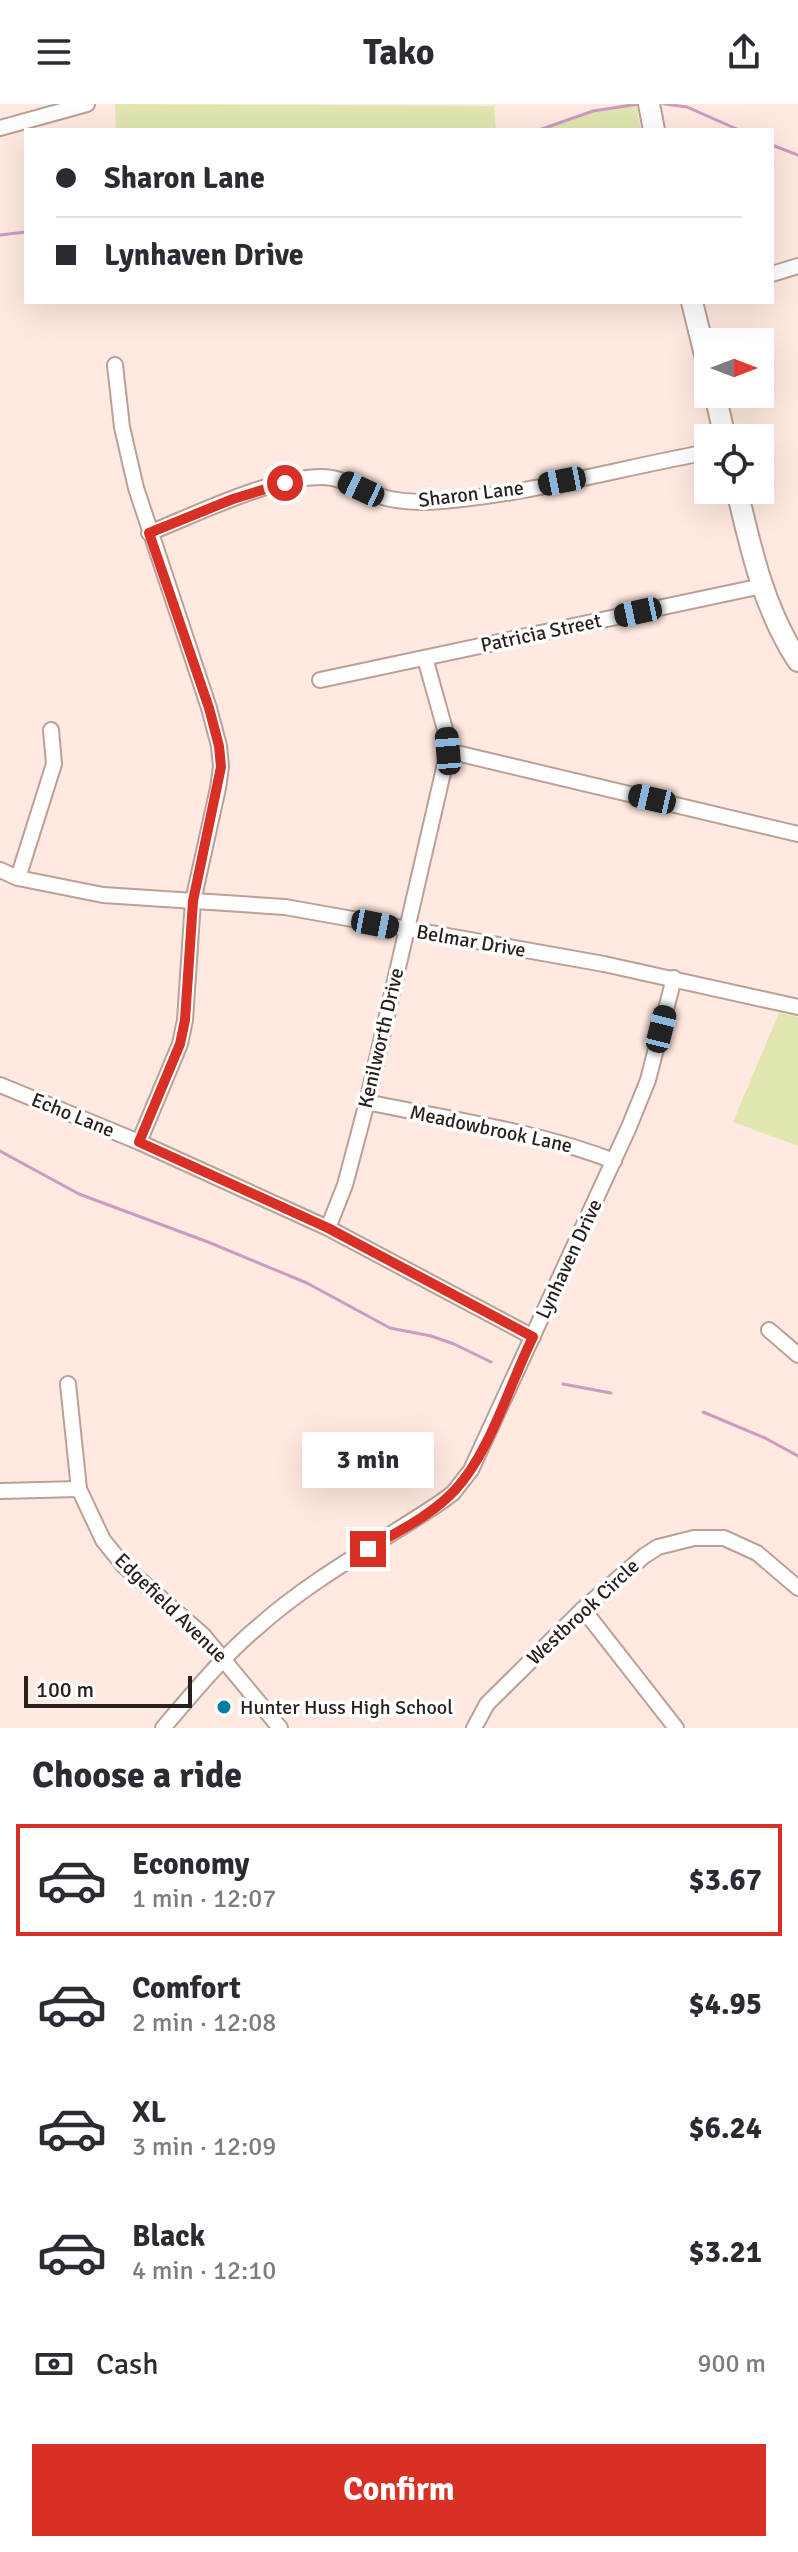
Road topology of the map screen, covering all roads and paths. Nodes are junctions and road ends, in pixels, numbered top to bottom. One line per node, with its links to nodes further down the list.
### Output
1 (87, 104): 3 (street)
2 (649, 104): 4 (main road)
3 (0, 128)
4 (654, 128)
5 (798, 266): 6 (street)
6 (774, 273)
7 (693, 304): 8 (main road)
8 (699, 328)
9 (115, 365): 12 (street)
10 (694, 455): 12 (street, Sharon Lane)
11 (741, 504): 13 (main road)
12 (149, 533): 22 (street)
13 (762, 586): 14 (street, Patricia Street); 15 (main road)
14 (425, 658): 16 (street, Patricia Street); 18 (street, Kenilworth Drive)
15 (798, 661)
16 (320, 680)
17 (51, 730): 21 (street)
18 (448, 751): 19 (street); 23 (street, Kenilworth Drive)
19 (798, 834)
20 (0, 870): 21 (street, Belmar Drive)
21 (18, 878): 22 (street, Belmar Drive)
22 (193, 901): 23 (street, Belmar Drive); 28 (street)
23 (405, 930): 24 (street, Belmar Drive); 27 (street, Kenilworth Drive)
24 (674, 978): 25 (street, Belmar Drive); 29 (street, Lynhaven Drive)
25 (798, 1007)
26 (0, 1085): 28 (street, Echo Lane)
27 (367, 1102): 29 (street, Meadowbrook Lane); 30 (street, Kenilworth Drive)
28 (139, 1142): 30 (street, Echo Lane)
29 (614, 1161): 32 (street, Lynhaven Drive)
30 (328, 1228): 32 (street, Echo Lane)
31 (769, 1330): 33 (street)
32 (533, 1337): 39 (street, Lynhaven Drive)
33 (798, 1355)
34 (68, 1384): 35 (street, Edgefield Avenue)
35 (79, 1489): 36 (street); 39 (street, Edgefield Avenue)
36 (0, 1491)
37 (798, 1588): 38 (street, Westbrook Circle)
38 (583, 1609): 42 (street, Westbrook Circle); 43 (street)
39 (224, 1658): 40 (street, Lynhaven Drive); 41 (street, Edgefield Avenue)
40 (163, 1728)
41 (280, 1728)
42 (474, 1728)
43 (676, 1728)

